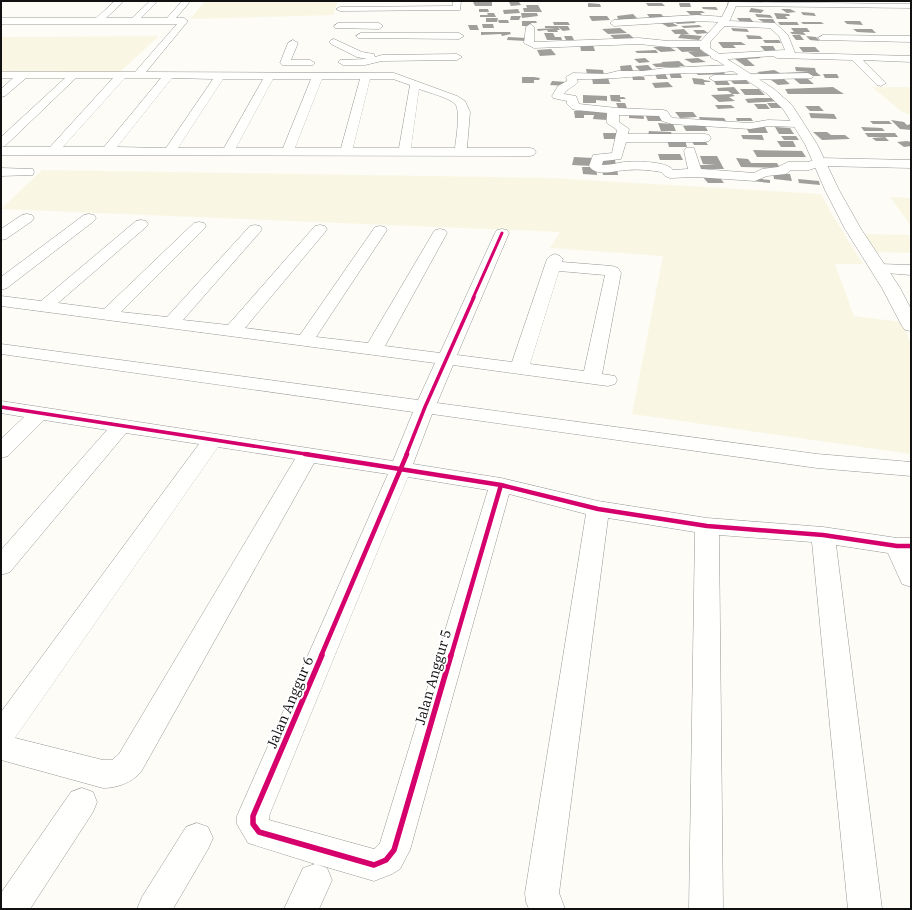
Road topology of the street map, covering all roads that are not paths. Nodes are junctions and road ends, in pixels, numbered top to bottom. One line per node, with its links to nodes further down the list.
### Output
1 (457, 1): 12 (street)
2 (733, 2): 3 (street); 26 (street)
3 (766, 2): 7 (street)
4 (118, 3): 20 (street)
5 (152, 3): 22 (street)
6 (185, 3): 24 (street)
7 (794, 3): 8 (street)
8 (826, 3): 9 (street)
9 (861, 3): 10 (street)
10 (895, 3): 13 (street)
11 (354, 5): 14 (street); 28 (street)
12 (424, 5): 28 (street)
13 (911, 6)
14 (340, 9)
15 (1, 13): 25 (street)
16 (335, 17): 28 (street)
17 (428, 17): 28 (street)
18 (42, 21): 19 (street); 25 (street); 30 (street)
19 (78, 21): 20 (street); 31 (street)
20 (98, 21): 21 (street)
21 (113, 21): 22 (street); 32 (street)
22 (134, 21): 23 (street)
23 (148, 21): 24 (street); 29 (street)
24 (169, 21): 61 (street)
25 (2, 22)
26 (724, 22): 36 (street); 39 (street); 44 (street)
27 (530, 27): 36 (street)
28 (387, 28): 28 (street); 33 (street); 45 (street)
29 (140, 29)
30 (30, 30)
31 (67, 30)
32 (104, 30)
33 (459, 36)
34 (824, 38): 35 (street)
35 (911, 39)
36 (639, 41): 39 (street)
37 (293, 42): 52 (street)
38 (334, 42): 43 (street)
39 (704, 44): 47 (street)
40 (835, 50): 41 (street)
41 (911, 50)
42 (329, 52): 43 (street)
43 (352, 52): 48 (street)
44 (759, 54): 47 (street); 49 (street)
45 (414, 57): 46 (street); 48 (street)
46 (457, 57)
47 (715, 57): 53 (street)
48 (382, 58): 51 (street)
49 (855, 58): 50 (street); 55 (street)
50 (911, 59)
51 (335, 62)
52 (320, 63)
53 (732, 68): 54 (street); 68 (street)
54 (685, 70): 68 (street); 72 (street)
55 (868, 71): 56 (street); 69 (street)
56 (882, 71)
57 (1, 75): 58 (street)
58 (23, 75): 59 (street); 71 (street)
59 (74, 75): 60 (street); 76 (street)
60 (122, 75): 61 (street); 78 (street)
61 (138, 75): 62 (street)
62 (169, 75): 63 (street); 79 (street)
63 (220, 75): 64 (street); 80 (street)
64 (270, 75): 65 (street); 81 (street)
65 (318, 75): 66 (street); 83 (street)
66 (366, 75): 70 (street); 84 (street)
67 (808, 76): 68 (street)
68 (749, 78): 73 (street)
69 (881, 83)
70 (415, 84): 85 (street); 86 (street)
71 (1, 94)
72 (613, 111): 73 (street); 74 (street)
73 (798, 124): 88 (street)
74 (622, 138): 75 (street); 92 (street)
75 (705, 138)
76 (1, 143)
77 (1, 151): 78 (street)
78 (53, 151): 79 (street)
79 (108, 151): 80 (street)
80 (170, 151): 81 (street)
81 (228, 151): 83 (street)
82 (690, 151): 92 (street)
83 (286, 152): 84 (street)
84 (346, 152): 85 (street)
85 (404, 152): 86 (street)
86 (461, 152): 87 (street)
87 (530, 152)
88 (820, 162): 89 (street); 92 (street); 103 (street)
89 (911, 164)
90 (1, 172): 91 (street)
91 (28, 172)
92 (695, 174)
93 (27, 218): 102 (street)
94 (89, 218): 105 (street)
95 (141, 224): 107 (street)
96 (199, 226): 108 (street)
97 (255, 229): 109 (street)
98 (320, 229): 111 (street)
99 (380, 230): 112 (street)
100 (440, 233): 114 (street)
101 (502, 234): 115 (street)
102 (1, 236)
103 (879, 269): 104 (street); 110 (street)
104 (911, 270)
105 (1, 285)
106 (1, 301): 107 (street)
107 (44, 307): 108 (street)
108 (108, 315): 109 (street)
109 (171, 323): 111 (street)
110 (911, 326)
111 (233, 331): 112 (street)
112 (304, 341): 114 (street)
113 (1, 349): 118 (street)
114 (373, 350): 115 (street)
115 (446, 359): 116 (street); 118 (street)
116 (519, 369): 116 (street)
117 (1, 407): 119 (street)
118 (425, 407): 124 (street); 125 (street)
119 (38, 413): 120 (street); 122 (street)
120 (121, 426): 121 (street); 131 (street)
121 (213, 440): 123 (street); 133 (street)
122 (1, 451)
123 (308, 455): 124 (street); 134 (street)
124 (401, 469): 126 (street); 137 (street, Jalan Anggur 6)
125 (911, 469)
126 (501, 485): 127 (street); 137 (street, Jalan Anggur 5)
127 (598, 509): 128 (street); 142 (street)
128 (707, 526): 129 (street); 143 (street)
129 (823, 535): 130 (street); 144 (street)
130 (904, 546): 132 (street)
131 (1, 566)
132 (911, 578)
133 (1, 735)
134 (1, 747)
135 (82, 802): 139 (street)
136 (197, 838): 140 (street)
137 (374, 865)
138 (315, 880): 141 (street)
139 (10, 909)
140 (154, 909)
141 (301, 909)
142 (548, 909)
143 (706, 909)
144 (865, 909)

